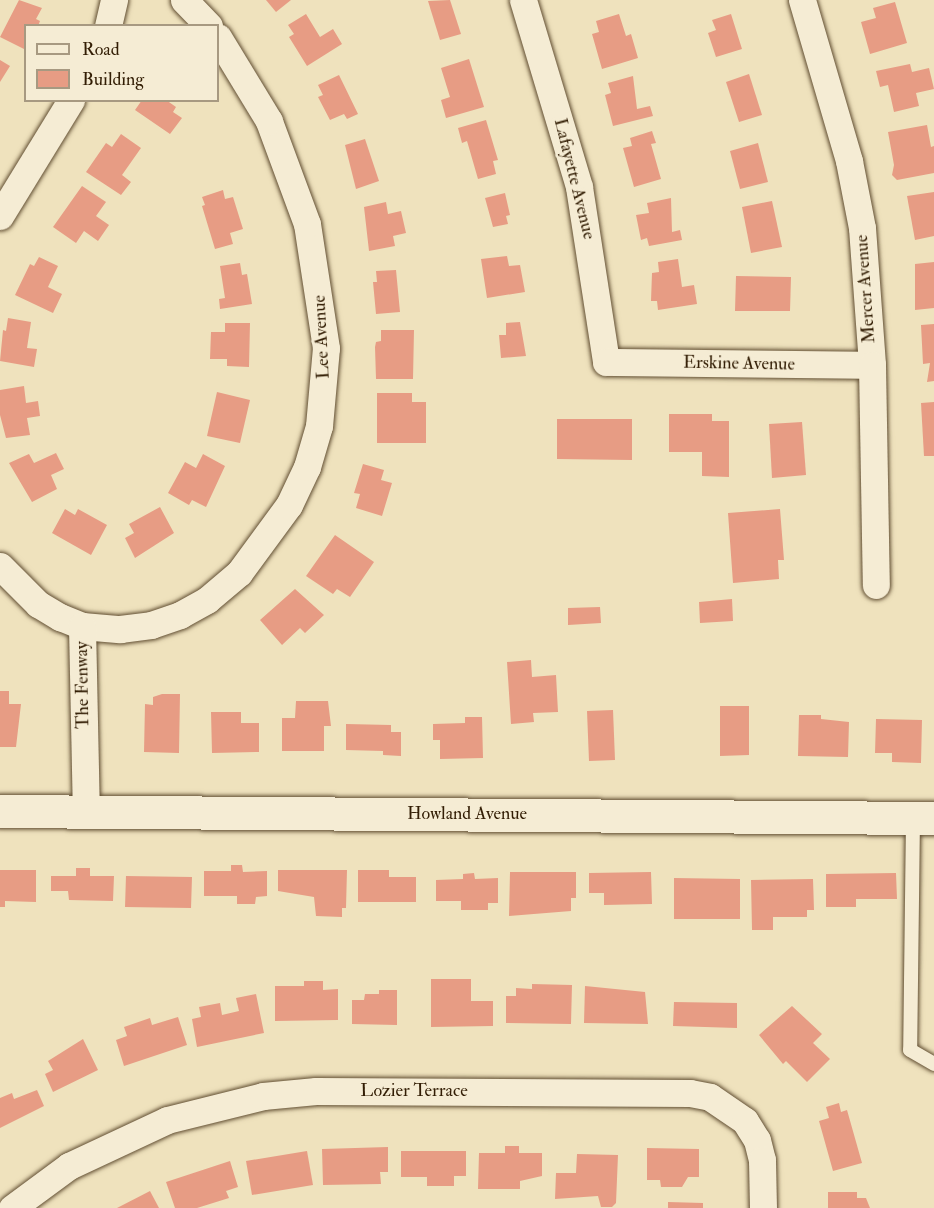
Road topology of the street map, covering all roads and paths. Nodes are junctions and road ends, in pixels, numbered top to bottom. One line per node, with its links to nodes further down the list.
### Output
1 (114, 0): 5 (street)
2 (184, 0): 6 (street)
3 (523, 0): 10 (street, Lafayette Avenue)
4 (802, 0): 11 (street, Mercer Avenue)
5 (108, 24)
6 (206, 24)
7 (219, 39): 14 (street, Lee Avenue)
8 (70, 102): 9 (street)
9 (0, 216)
10 (606, 362): 11 (street, Erskine Avenue)
11 (872, 366): 13 (street, Mercer Avenue)
12 (0, 566): 14 (street, The Fenway)
13 (876, 585)
14 (82, 626): 16 (street, The Fenway)
15 (0, 811): 16 (street, Howland Avenue)
16 (86, 811): 17 (street, Howland Avenue)
17 (924, 818): 18 (lane)
18 (934, 1064)
19 (12, 1208): 20 (street, Lozier Terrace)
20 (763, 1208)

